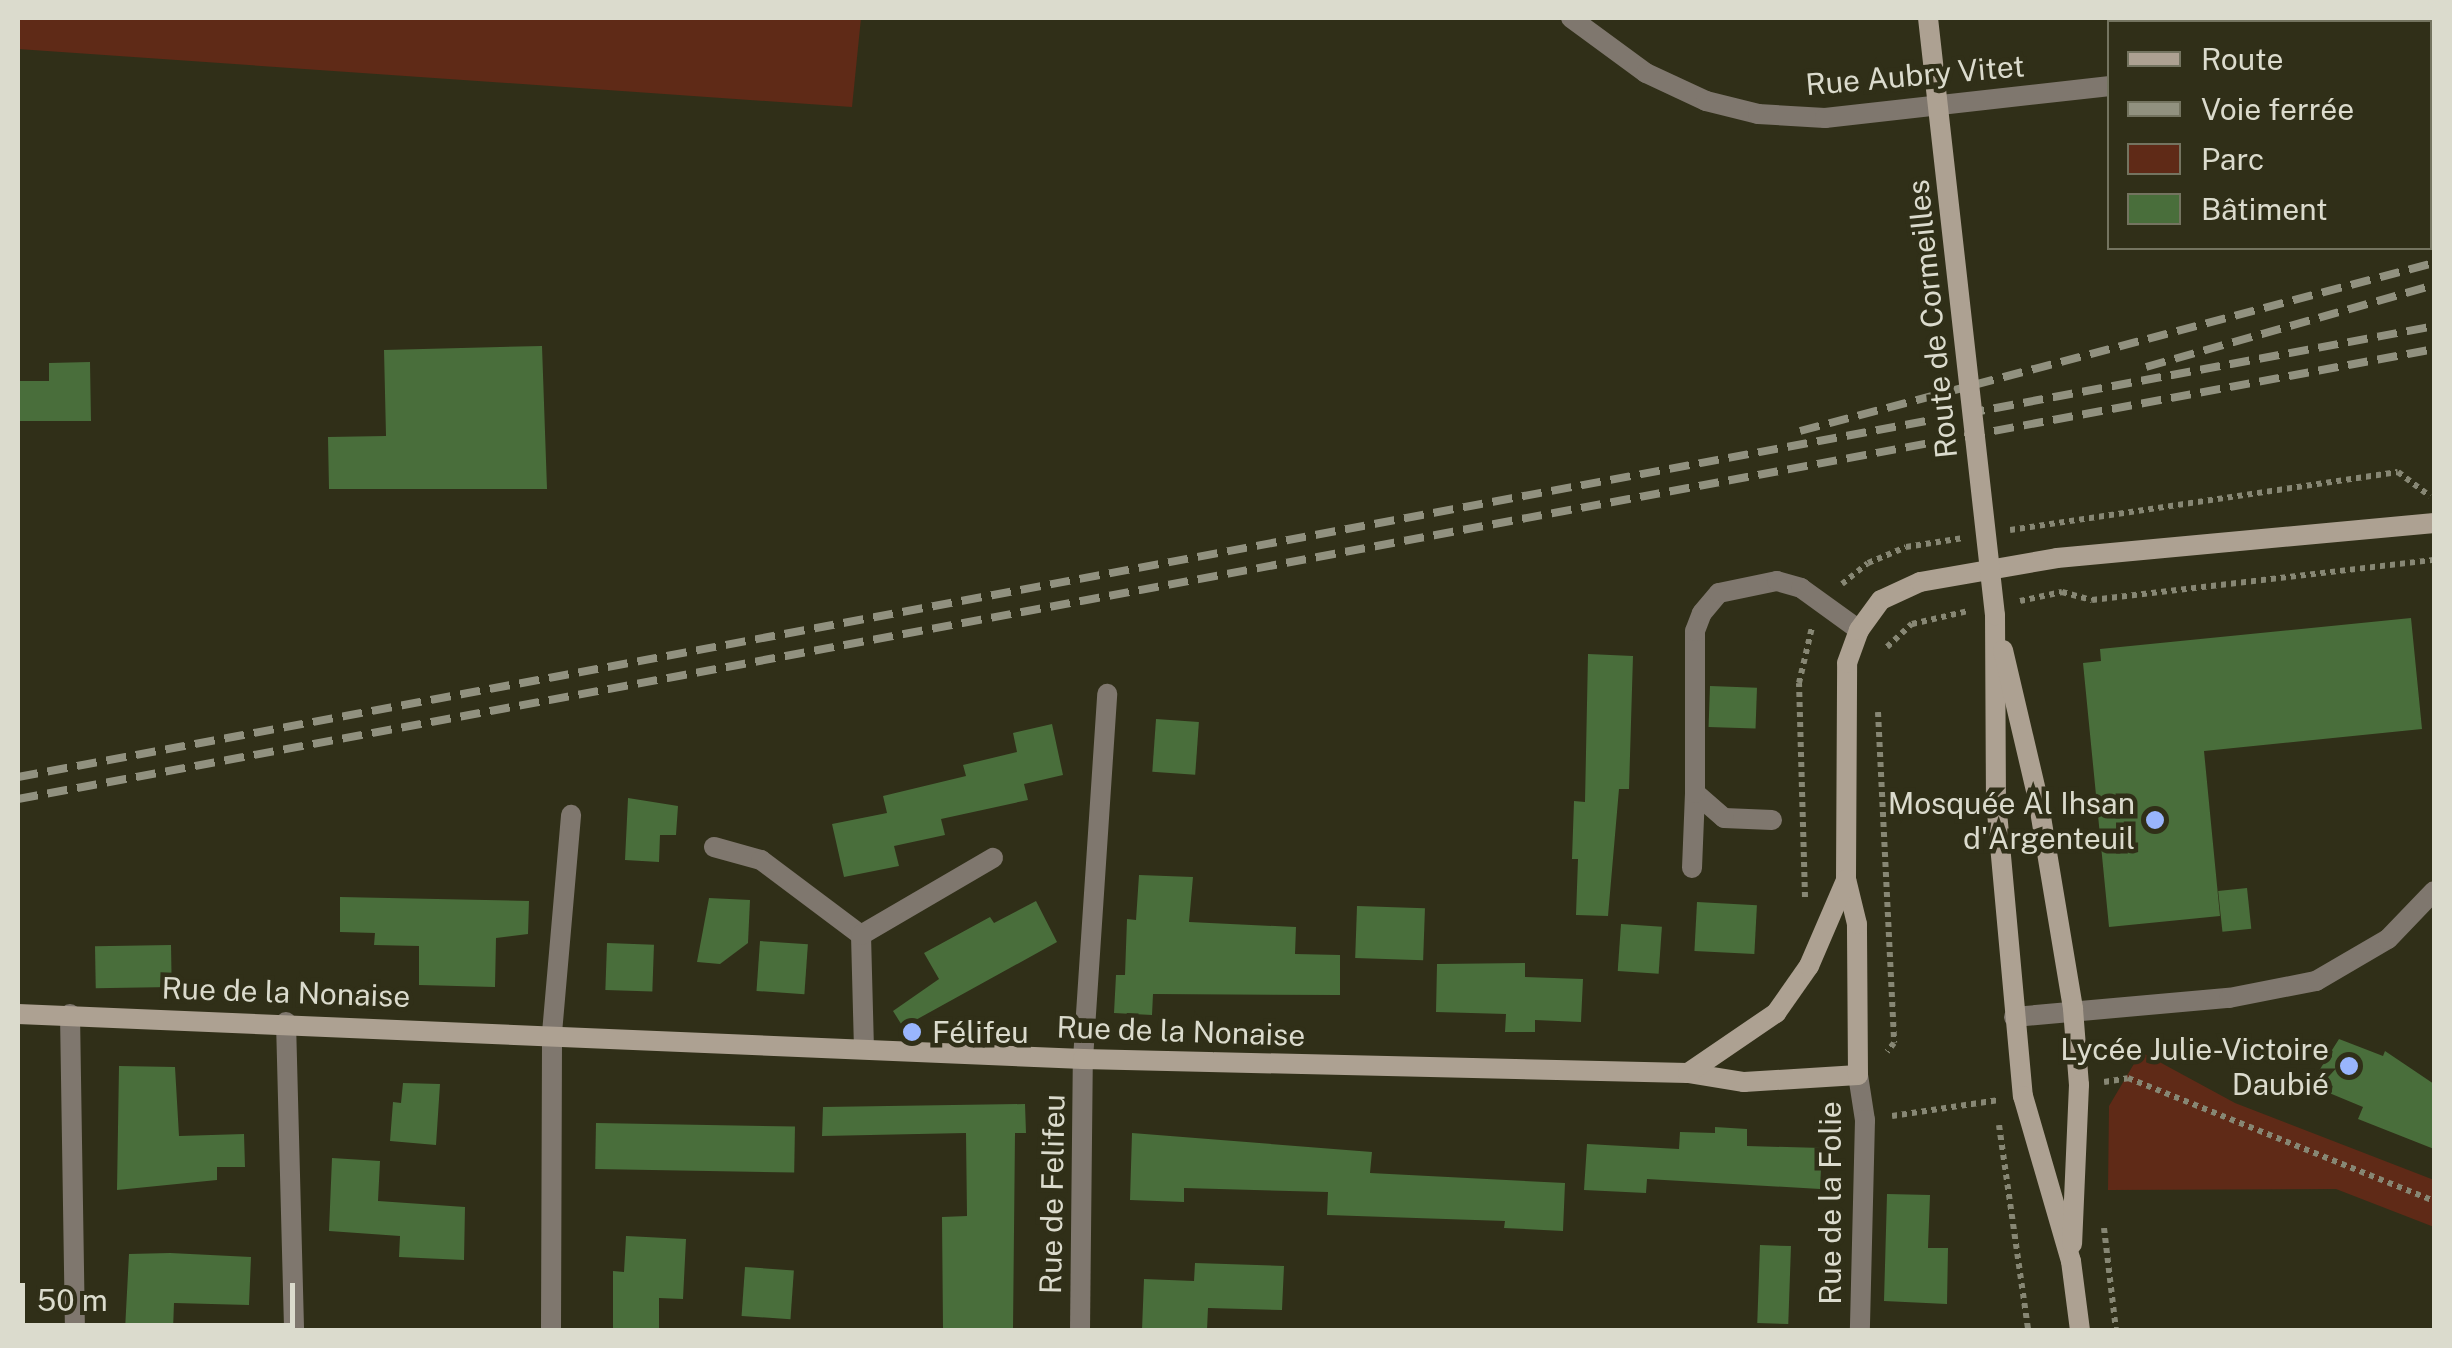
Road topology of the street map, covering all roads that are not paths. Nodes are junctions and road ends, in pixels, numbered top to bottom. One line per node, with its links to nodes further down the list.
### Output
1 (1571, 18): 3 (street, Rue Aubry Vitet)
2 (1928, 18): 5 (main road, Route de Cormeilles, bridge)
3 (2107, 86)
4 (2434, 522): 6 (main road)
5 (1994, 609): 17 (main road, Route de Cormeilles); 20 (main road, Route de Cormeilles)
6 (1859, 630): 8 (street); 14 (main road)
7 (1108, 694): 24 (street, Rue de Felifeu)
8 (1695, 793): 10 (street); 13 (street)
9 (572, 815): 22 (street)
10 (1772, 820)
11 (714, 846): 16 (street)
12 (993, 858): 16 (street)
13 (1692, 868)
14 (1846, 879): 25 (main road); 26 (main road)
15 (2434, 891): 17 (street)
16 (861, 935): 23 (street)
17 (2073, 1009): 20 (street); 27 (main road, Route de Cormeilles)
18 (18, 1014): 19 (main road, Rue de la Nonaise)
19 (70, 1014): 21 (main road, Rue de la Nonaise); 28 (street)
20 (2014, 1017): 27 (main road, Route de Cormeilles)
21 (286, 1022): 22 (main road, Rue de la Nonaise); 29 (street)
22 (552, 1033): 23 (main road, Rue de la Nonaise); 30 (street)
23 (864, 1048): 24 (main road, Rue de la Nonaise)
24 (1083, 1059): 25 (main road, Rue de la Nonaise); 31 (street, Rue de Felifeu)
25 (1688, 1073): 26 (main road, Rue de la Nonaise)
26 (1858, 1075): 32 (street, Rue de la Folie)
27 (2071, 1261): 33 (main road, Route de Cormeilles)
28 (74, 1330)
29 (294, 1330)
30 (551, 1330)
31 (1080, 1330)
32 (1860, 1330)
33 (2080, 1330)

